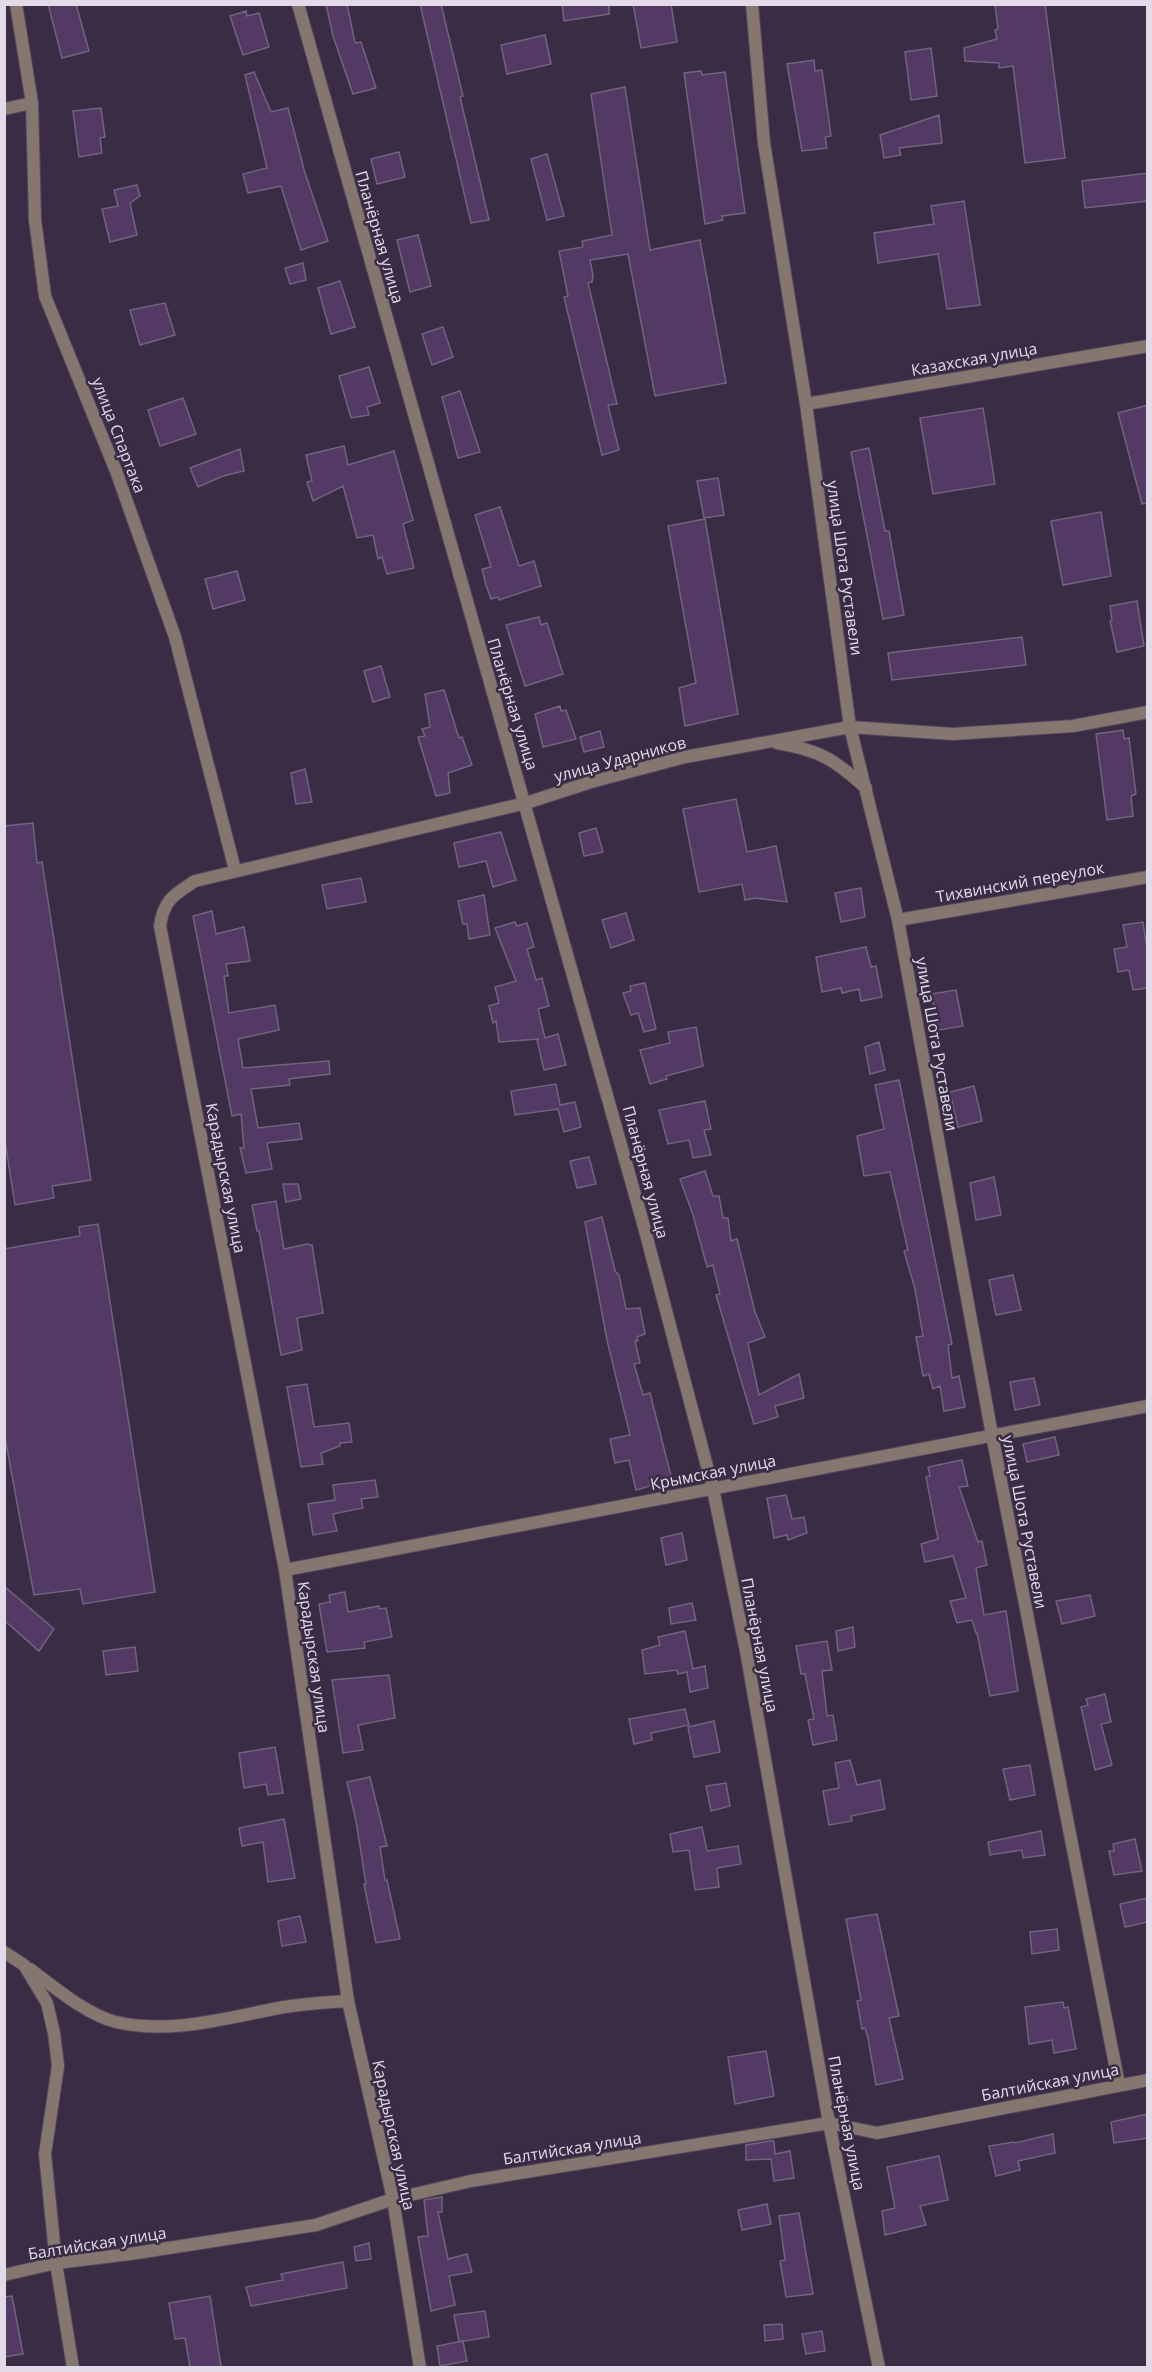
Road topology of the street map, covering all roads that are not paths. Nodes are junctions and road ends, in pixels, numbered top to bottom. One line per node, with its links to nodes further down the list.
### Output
1 (16, 4): 4 (street, улица Спартака)
2 (298, 4): 12 (street, Планёрная улица)
3 (752, 4): 7 (street, улица Шота Руставели)
4 (32, 103): 5 (street); 13 (street, улица Спартака)
5 (4, 109)
6 (1148, 346): 7 (street, Казахская улица)
7 (806, 404): 9 (street, улица Шота Руставели)
8 (1148, 712): 9 (street, улица Ударников)
9 (850, 727): 10 (street, улица Ударников); 11 (street, улица Шота Руставели)
10 (770, 741): 11 (street); 12 (street, улица Ударников)
11 (867, 790): 15 (street, улица Шота Руставели)
12 (526, 803): 13 (street, улица Ударников); 19 (street, Планёрная улица)
13 (235, 870): 16 (street, улица Ударников)
14 (1148, 877): 15 (street, Тихвинский переулок)
15 (897, 920): 18 (street, улица Шота Руставели)
16 (165, 952): 20 (street, Карадырская улица)
17 (1148, 1406): 18 (street, Крымская улица)
18 (992, 1435): 19 (street, Крымская улица); 25 (street, улица Шота Руставели)
19 (713, 1489): 20 (street, Крымская улица); 26 (street, Планёрная улица)
20 (285, 1570): 23 (street, Карадырская улица)
21 (4, 1952): 22 (street)
22 (24, 1965): 23 (street); 28 (street)
23 (348, 2001): 27 (street, Карадырская улица)
24 (1148, 2080): 25 (street, Балтийская улица)
25 (1119, 2085): 26 (street, Балтийская улица)
26 (829, 2123): 27 (street, Балтийская улица); 32 (street, Планёрная улица)
27 (393, 2199): 28 (street, Балтийская улица); 31 (street, Карадырская улица)
28 (56, 2263): 29 (street, Балтийская улица); 30 (street)
29 (4, 2275)
30 (73, 2367)
31 (420, 2367)
32 (879, 2367)

